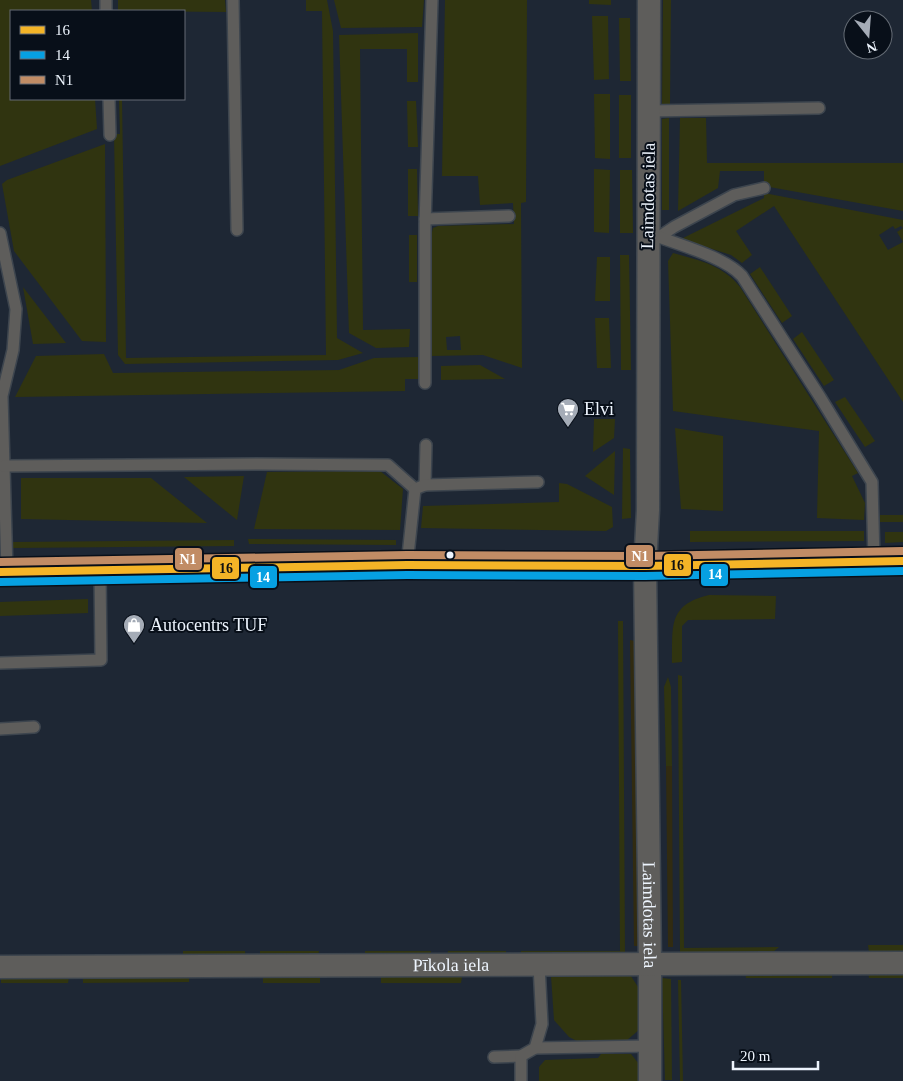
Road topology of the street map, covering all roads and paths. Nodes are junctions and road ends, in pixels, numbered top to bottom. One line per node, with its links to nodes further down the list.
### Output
1 (233, 0): 11 (lane)
2 (432, 0): 10 (lane)
3 (649, 0): 6 (street, Laimdotas iela)
4 (109, 100): 7 (lane)
5 (819, 108): 6 (lane)
6 (649, 111): 13 (street, Laimdotas iela)
7 (110, 135)
8 (764, 188): 13 (lane)
9 (509, 216): 10 (lane)
10 (425, 219): 14 (lane)
11 (237, 230)
12 (0, 233): 16 (lane)
13 (653, 237): 19 (lane); 22 (street, Laimdotas iela)
14 (425, 383)
15 (426, 445): 18 (lane)
16 (4, 466): 18 (lane); 24 (lane)
17 (538, 482): 18 (lane)
18 (420, 487): 21 (lane)
19 (874, 561): 20 (street); 22 (street)
20 (903, 561)
21 (407, 565): 22 (street); 23 (street)
22 (645, 566): 29 (street, Laimdotas iela)
23 (100, 570): 24 (street); 25 (lane)
24 (4, 572)
25 (0, 663)
26 (34, 726): 27 (lane)
27 (0, 729)
28 (903, 963): 29 (street, Pīkola iela)
29 (650, 964): 30 (street, Pīkola iela); 32 (street, Laimdotas iela)
30 (539, 965): 31 (street, Pīkola iela); 33 (lane)
31 (0, 966)
32 (650, 1046): 33 (lane); 37 (street, Laimdotas iela)
33 (536, 1048): 35 (lane)
34 (494, 1056): 35 (lane)
35 (521, 1056): 36 (lane)
36 (521, 1081)
37 (650, 1081)

